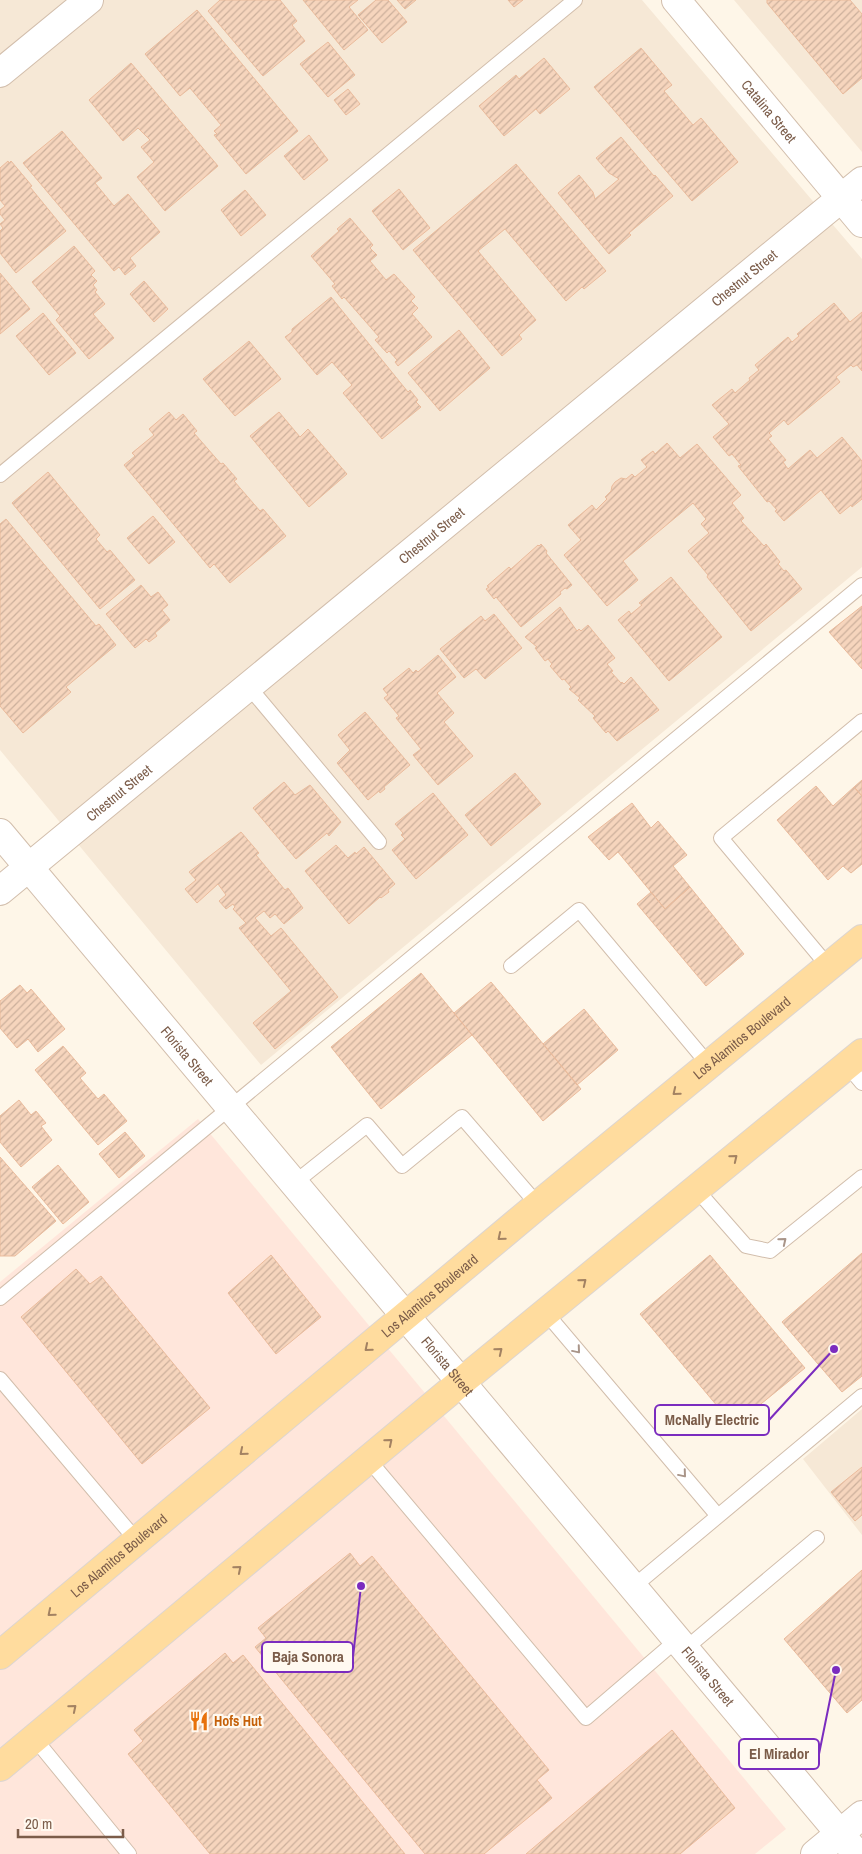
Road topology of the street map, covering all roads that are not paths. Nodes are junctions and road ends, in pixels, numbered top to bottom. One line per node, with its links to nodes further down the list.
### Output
1 (89, 0): 4 (street)
2 (575, 0): 8 (lane)
3 (676, 0): 6 (street, Catalina Street)
4 (0, 73)
5 (862, 181): 6 (street, Chestnut Street)
6 (841, 198): 7 (street, Catalina Street); 10 (street, Chestnut Street)
7 (862, 223)
8 (0, 475)
9 (862, 586): 21 (lane)
10 (248, 687): 13 (lane); 14 (street, Chestnut Street)
11 (862, 721): 18 (lane)
12 (0, 833): 14 (street, Florista Street)
13 (379, 842)
14 (29, 867): 15 (street, Chestnut Street); 21 (street, Florista Street)
15 (0, 891)
16 (862, 939): 18 (main road, Los Alamitos Boulevard)
17 (511, 966): 19 (lane)
18 (828, 966): 19 (main road, Los Alamitos Boulevard)
19 (709, 1065): 25 (main road, Los Alamitos Boulevard, one-way to 25)
20 (857, 1067): 24 (main road, one-way to 20)
21 (230, 1108): 23 (street, Florista Street); 26 (lane)
22 (862, 1177): 24 (lane, one-way to 22)
23 (294, 1184): 25 (lane); 28 (street, Florista Street)
24 (696, 1189): 27 (main road, one-way to 24)
25 (538, 1206): 28 (main road, Los Alamitos Boulevard, one-way to 28)
26 (0, 1298)
27 (546, 1313): 30 (main road, one-way to 27); 33 (lane, one-way to 33)
28 (405, 1317): 30 (street, Florista Street); 35 (main road, Los Alamitos Boulevard, one-way to 35)
29 (0, 1379): 35 (lane)
30 (461, 1382): 32 (main road, one-way to 30); 36 (street, Florista Street)
31 (862, 1396): 33 (lane)
32 (368, 1459): 37 (lane); 39 (main road, one-way to 32)
33 (718, 1516): 36 (lane)
34 (818, 1538): 37 (lane)
35 (137, 1541): 38 (main road, Los Alamitos Boulevard, one-way to 38)
36 (633, 1587): 37 (street, Florista Street)
37 (681, 1644): 42 (street, Florista Street)
38 (0, 1655)
39 (35, 1739): 40 (main road); 43 (lane)
40 (0, 1768)
41 (862, 1815): 42 (street)
42 (840, 1833): 44 (street); 45 (street, Florista Street)
43 (129, 1854)
44 (815, 1854)
45 (857, 1854)

